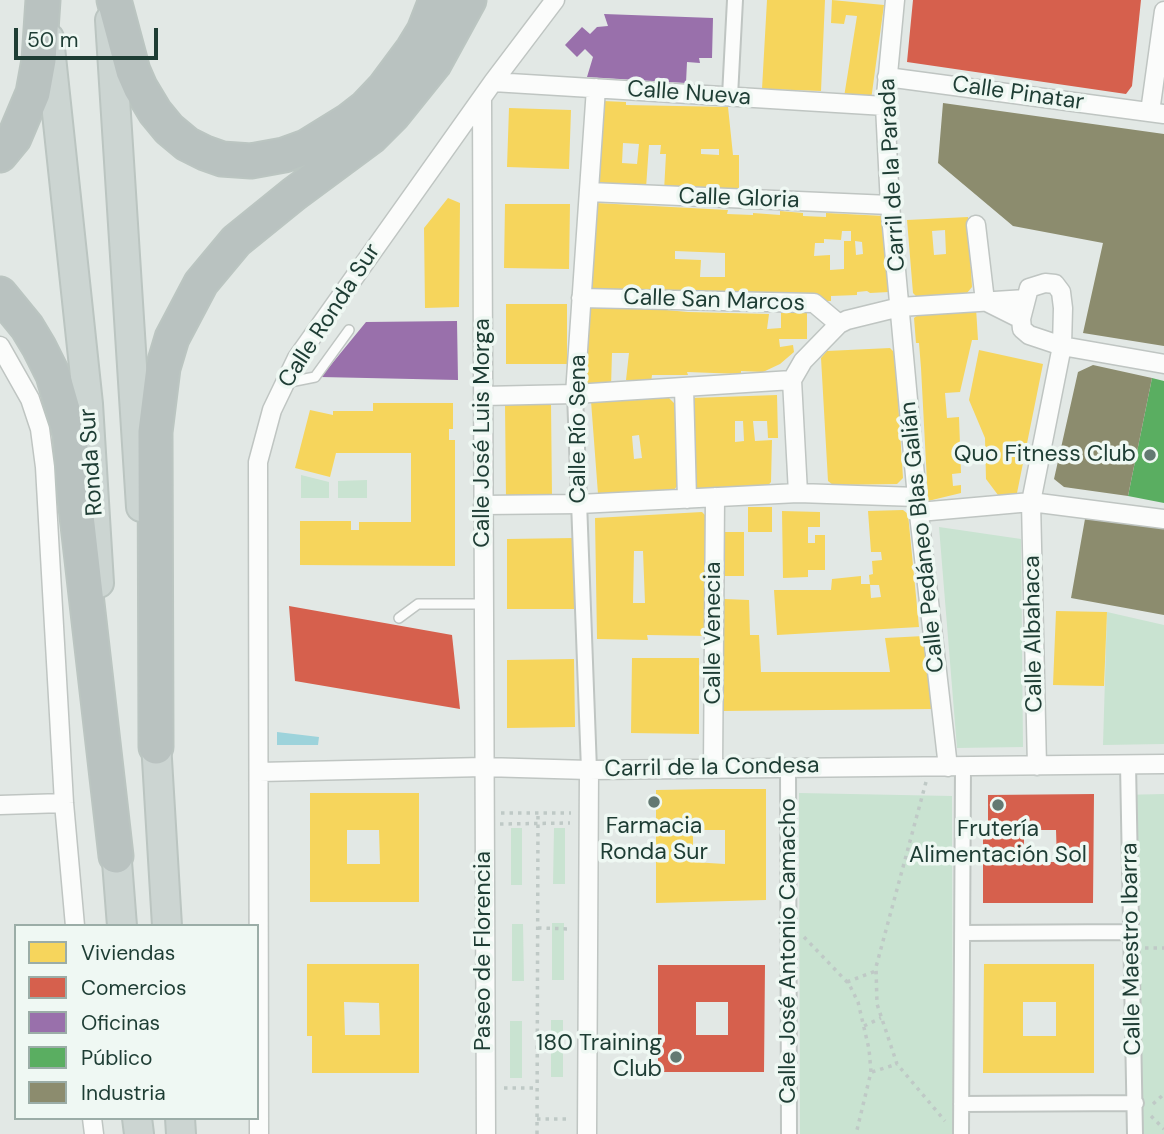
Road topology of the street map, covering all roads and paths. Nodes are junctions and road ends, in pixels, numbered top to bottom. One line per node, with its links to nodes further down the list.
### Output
1 (44, 0): 17 (highway); 64 (main road, Ronda Sur)
2 (108, 0): 47 (main road, Ronda Sur)
3 (114, 0): 4 (highway)
4 (436, 0)
5 (469, 0): 47 (highway)
6 (555, 0): 11 (street, Calle Ronda Sur)
7 (735, 0): 13 (street)
8 (895, 0): 10 (street, Carril de la Parada)
9 (1164, 11): 16 (street, Calle Pinatar)
10 (887, 77): 15 (street, Carril de la Parada); 16 (street, Calle Pinatar)
11 (493, 82): 12 (street, Calle Nueva); 14 (street, Calle Ronda Sur)
12 (596, 88): 13 (street, Calle Nueva); 18 (street, Calle Río Sena)
13 (730, 96): 15 (street, Calle Nueva)
14 (482, 100): 33 (street, Calle Ronda Sur); 36 (street, Calle José Luis Morga)
15 (885, 106): 19 (street, Carril de la Parada)
16 (1157, 113)
17 (0, 155)
18 (589, 192): 19 (street, Calle Gloria); 22 (street, Calle Río Sena)
19 (890, 205): 25 (street, Carril de la Parada)
20 (976, 225): 24 (street)
21 (0, 294): 64 (highway)
22 (581, 298): 27 (street, Calle San Marcos); 35 (street, Calle Río Sena)
23 (1026, 299): 24 (street); 26 (street); 30 (street, Calle Albahaca)
24 (985, 301): 25 (street); 26 (street)
25 (900, 307): 27 (street); 41 (street, Calle Pedáneo Blas Galián)
26 (1021, 319): 30 (street)
27 (839, 324): 32 (street)
28 (349, 330): 33 (lane)
29 (0, 346): 57 (street)
30 (1062, 346): 31 (street); 40 (street, Calle Albahaca)
31 (1164, 364)
32 (792, 380): 34 (street); 37 (street)
33 (283, 384): 56 (street, Calle Ronda Sur)
34 (684, 387): 35 (street); 39 (street)
35 (575, 394): 36 (street); 43 (street, Calle Río Sena)
36 (483, 396): 42 (street, Calle José Luis Morga)
37 (798, 493): 38 (street); 41 (street)
38 (715, 497): 39 (street); 54 (street, Calle Venecia)
39 (687, 499): 43 (street)
40 (1031, 502): 41 (street); 44 (street); 50 (street, Calle Albahaca)
41 (918, 504): 53 (street, Calle Pedáneo Blas Galián)
42 (483, 505): 43 (street); 45 (street, Calle José Luis Morga)
43 (579, 505): 55 (street, Calle Río Sena)
44 (1164, 519)
45 (484, 604): 46 (lane); 51 (street, Calle José Luis Morga)
46 (399, 618)
47 (156, 747): 68 (main road, Ronda Sur)
48 (1128, 764): 49 (street, Carril de la Condesa); 50 (street, Carril de la Condesa); 71 (street, Calle Maestro Ibarra)
49 (1164, 764)
50 (1037, 766): 53 (street, Carril de la Condesa)
51 (484, 767): 55 (street, Carril de la Condesa); 56 (street, Carril de la Condesa); 61 (street, Paseo de Florencia)
52 (788, 767): 53 (street, Carril de la Condesa); 54 (street, Carril de la Condesa); 65 (street, Calle José Antonio Camacho)
53 (947, 767): 72 (street); 73 (path)
54 (713, 768): 55 (street, Carril de la Condesa)
55 (589, 770): 85 (street)
56 (260, 772): 87 (street, Calle Ronda Sur)
57 (64, 803): 58 (street); 66 (street)
58 (0, 805)
59 (538, 813): 60 (path); 61 (path); 62 (path)
60 (576, 813)
61 (491, 818): 62 (path); 88 (street, Paseo de Florencia)
62 (538, 823): 63 (path); 69 (path)
63 (570, 823)
64 (117, 856): 67 (main road, Ronda Sur)
65 (788, 921): 74 (path); 90 (street, Calle José Antonio Camacho)
66 (75, 924)
67 (122, 924)
68 (167, 924)
69 (538, 928): 70 (path); 79 (path)
70 (580, 928)
71 (1131, 932): 72 (street); 82 (street, Calle Maestro Ibarra)
72 (962, 933): 81 (street)
73 (876, 971): 74 (path); 75 (path)
74 (847, 982): 76 (path)
75 (881, 1018): 76 (path); 77 (path)
76 (864, 1026): 78 (path)
77 (897, 1064): 78 (path); 84 (path)
78 (871, 1072): 91 (path)
79 (537, 1087): 80 (path); 83 (path)
80 (495, 1088)
81 (961, 1104): 82 (street); 92 (street)
82 (1141, 1107): 86 (path); 93 (street, Calle Maestro Ibarra)
83 (537, 1119): 85 (path); 89 (path)
84 (948, 1124)
85 (583, 1127)
86 (1164, 1129)
87 (259, 1134)
88 (485, 1134)
89 (537, 1134)
90 (789, 1134)
91 (856, 1134)
92 (961, 1134)
93 (1135, 1134)

